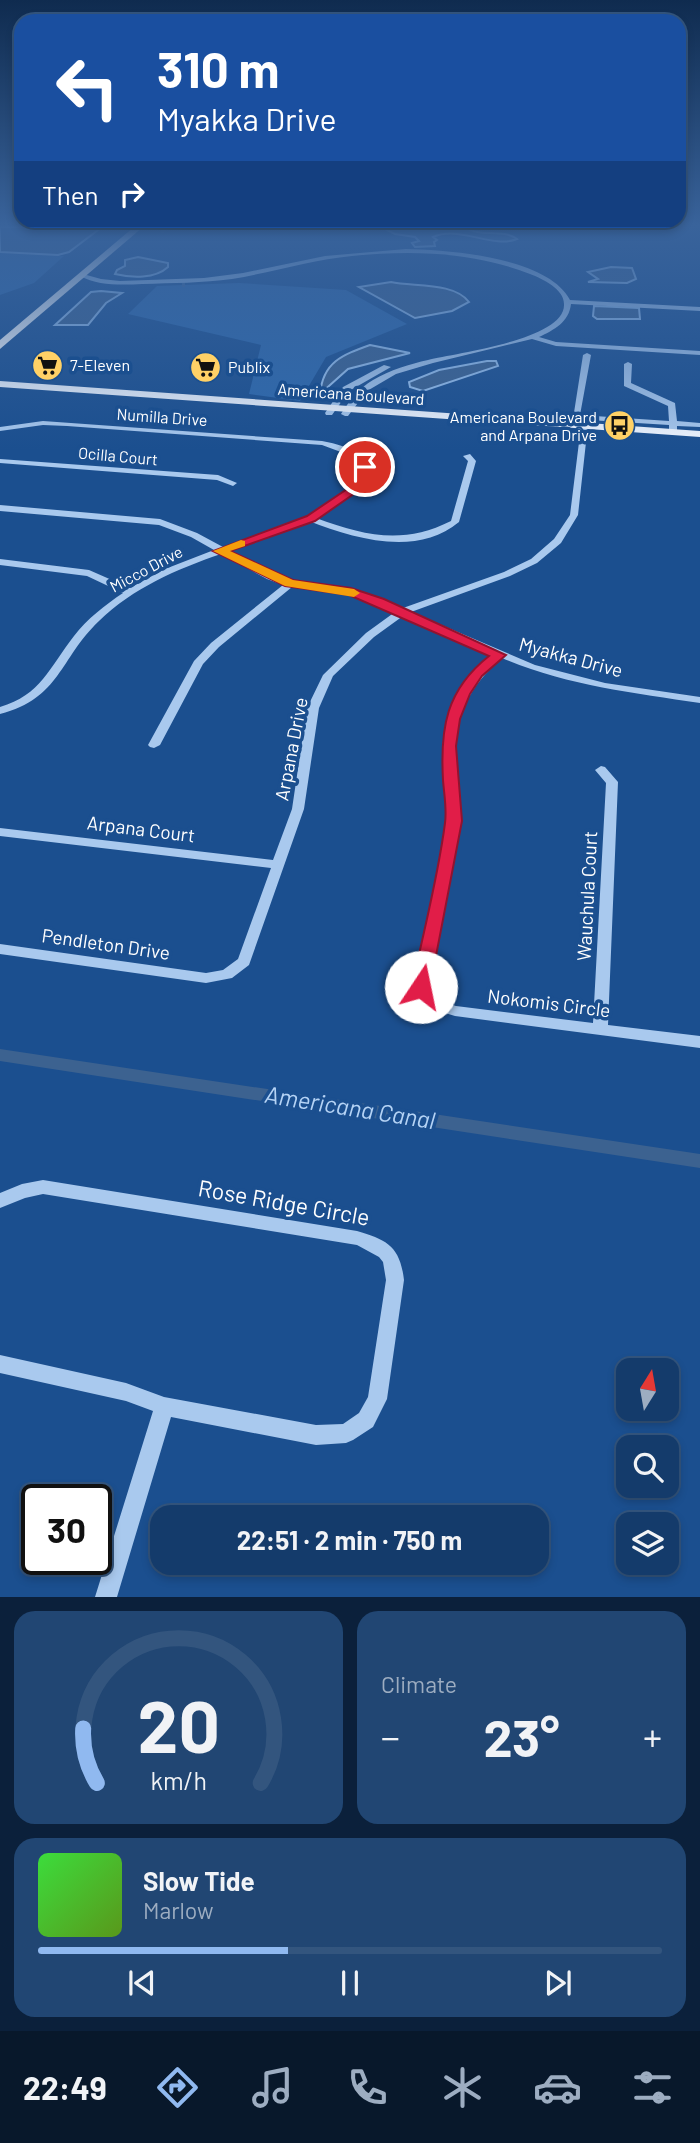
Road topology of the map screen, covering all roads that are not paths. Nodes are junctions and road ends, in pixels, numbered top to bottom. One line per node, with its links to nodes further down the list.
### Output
1 (37, 302): 6 (highway)
2 (53, 302): 11 (highway)
3 (567, 302): 8 (street)
4 (589, 302): 5 (street)
5 (700, 309)
6 (0, 331)
7 (561, 335): 9 (street)
8 (532, 337): 9 (street); 12 (street)
9 (554, 343): 13 (street)
10 (700, 345): 13 (street)
11 (0, 346)
12 (494, 348): 22 (street); 23 (street)
13 (678, 352): 14 (street)
14 (700, 353)
15 (587, 355): 25 (street)
16 (628, 364): 25 (street)
17 (0, 384): 19 (main road, Americana Boulevard)
18 (0, 390): 20 (main road, Americana Boulevard)
19 (144, 393): 20 (main road); 21 (main road, Americana Boulevard)
20 (114, 398): 21 (main road, Americana Boulevard)
21 (222, 402): 22 (main road, Americana Boulevard)
22 (330, 411): 23 (main road, Americana Boulevard)
23 (346, 412): 27 (main road, Americana Boulevard)
24 (700, 425): 25 (street)
25 (673, 428): 27 (main road, Americana Boulevard); 28 (main road, Americana Boulevard)
26 (0, 429): 30 (street, Numilla Drive)
27 (584, 429): 29 (main road, Americana Boulevard); 40 (street, Arpana Drive)
28 (700, 434)
29 (700, 440)
30 (321, 443): 35 (street, Micco Drive)
31 (467, 456): 35 (street)
32 (0, 461): 33 (street, Ocilla Court)
33 (233, 483)
34 (0, 508): 36 (street, Myakka Drive)
35 (311, 519): 36 (street, Micco Drive)
36 (219, 551): 38 (street, Myakka Drive); 39 (street, Micco Drive)
37 (0, 562): 39 (street)
38 (290, 584): 40 (street, Myakka Drive); 44 (street)
39 (130, 592): 43 (street, Micco Drive)
40 (402, 611): 41 (street, Myakka Drive); 47 (street, Arpana Drive)
41 (499, 655): 42 (street, Myakka Drive); 50 (street, Nokomis Circle)
42 (700, 700)
43 (0, 711)
44 (154, 746)
45 (601, 769): 50 (street, Wauchula Court)
46 (0, 832): 47 (street, Arpana Court)
47 (278, 865): 49 (street, Arpana Drive)
48 (0, 949): 49 (street, Pendleton Drive)
49 (206, 978)
50 (600, 1029): 51 (street, Nokomis Circle)
51 (700, 1042)
52 (0, 1201): 54 (street, Rose Ridge Circle)
53 (0, 1364): 54 (street, Rose Ridge Circle)
54 (164, 1406): 55 (street)
55 (106, 1597)

